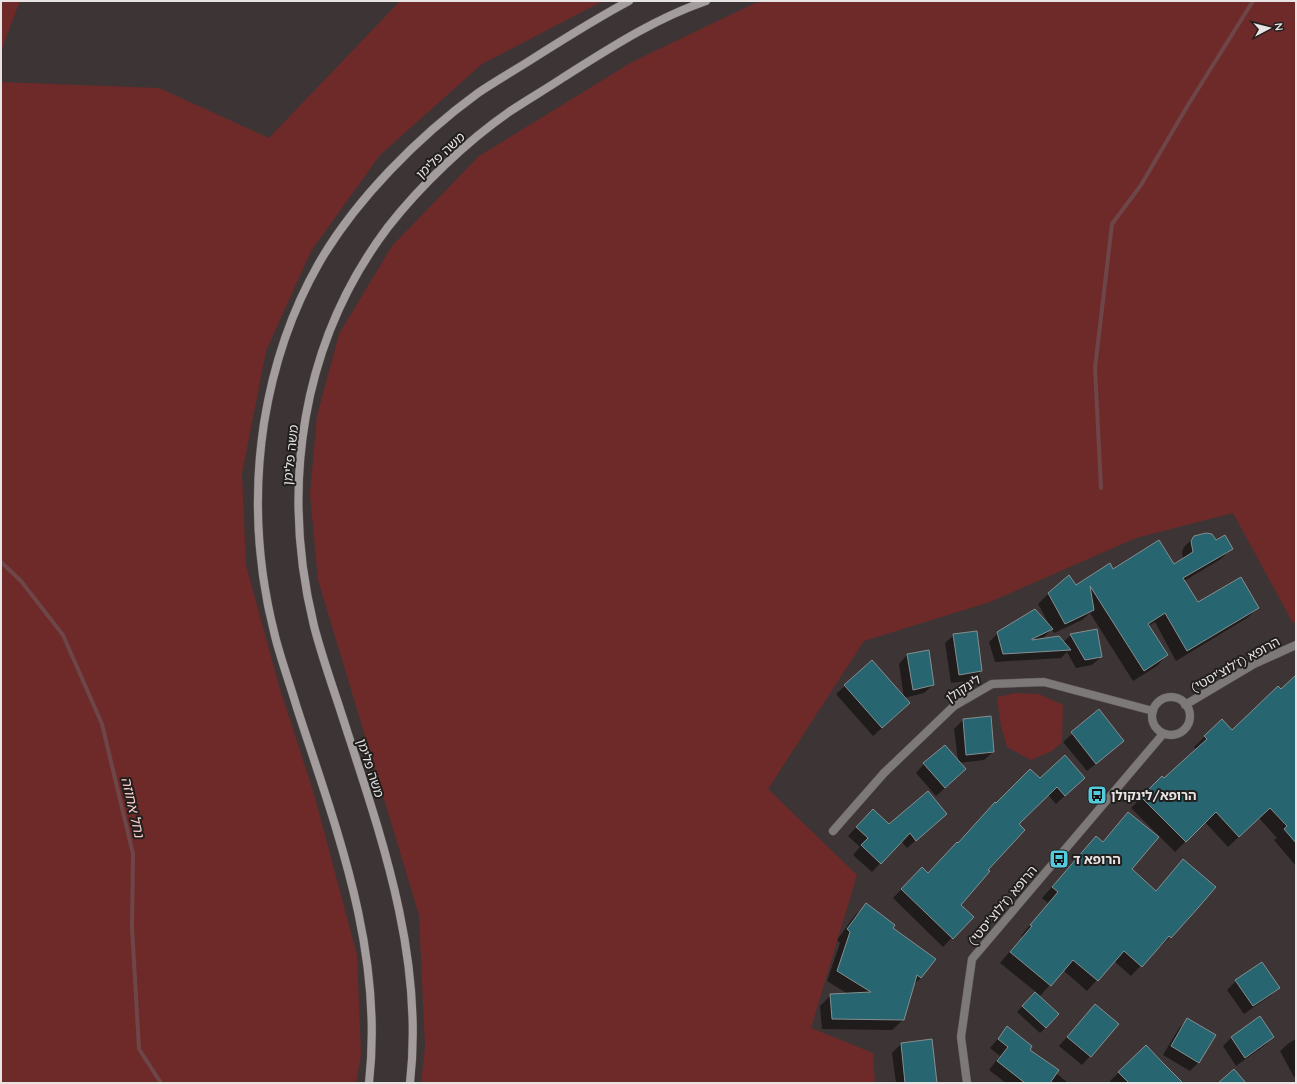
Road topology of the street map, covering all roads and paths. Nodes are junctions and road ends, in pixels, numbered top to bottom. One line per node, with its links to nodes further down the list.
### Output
1 (629, 1): 8 (main road, משה פלימן)
2 (706, 1): 9 (main road, משה פלימן)
3 (1296, 645): 4 (street, הרופא (ז'לוצ'יסטי))
4 (1185, 705): 5 (street); 6 (street)
5 (1153, 711): 6 (street); 7 (street, לינקולן)
6 (1163, 734): 10 (street, הרופא (ז'לוצ'יסטי))
7 (833, 831)
8 (369, 1083)
9 (410, 1083)
10 (967, 1083)

